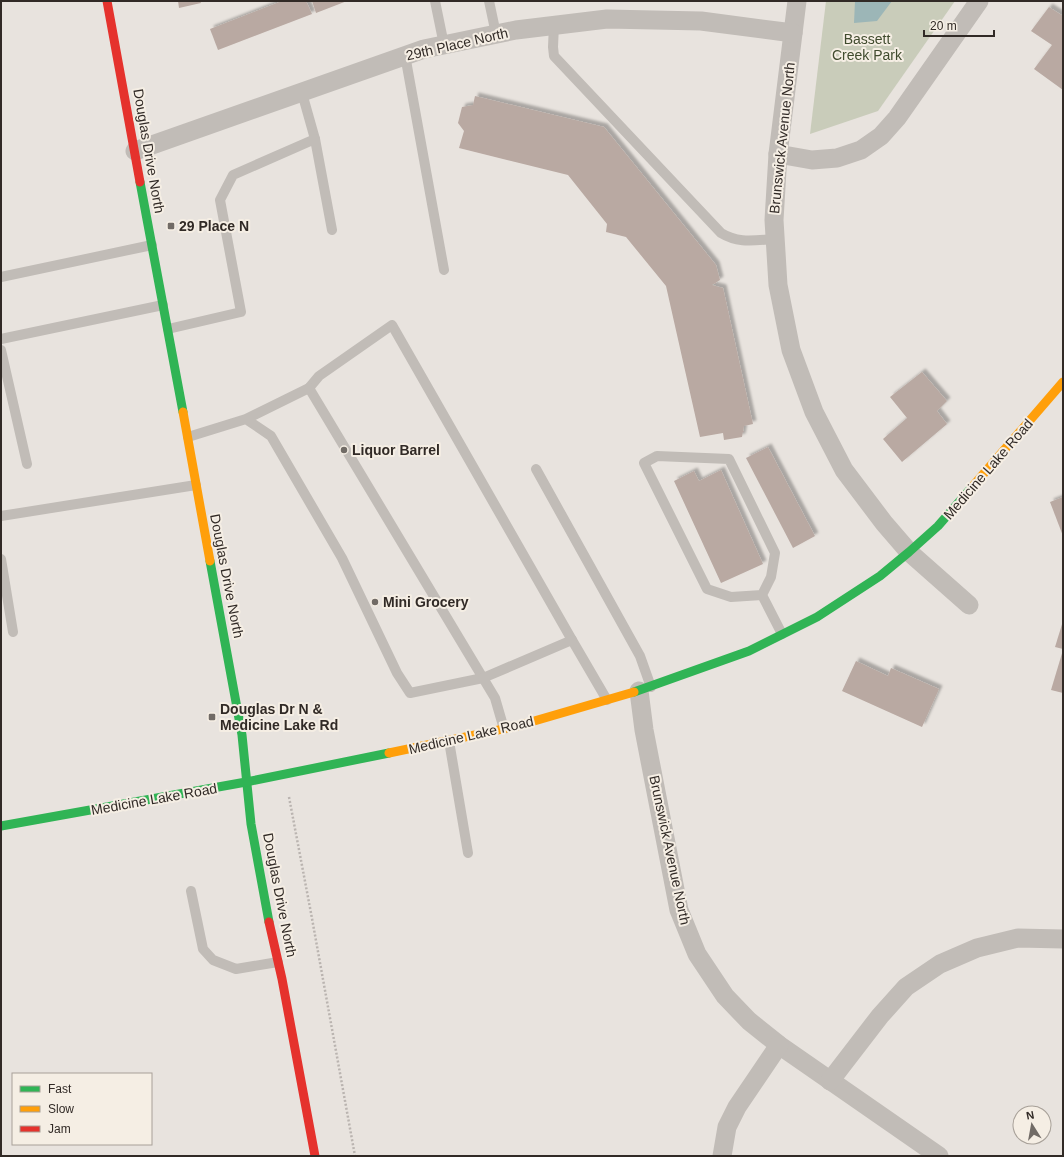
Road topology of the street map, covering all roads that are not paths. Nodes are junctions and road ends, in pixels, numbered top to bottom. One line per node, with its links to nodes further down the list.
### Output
1 (108, 1): 13 (street, Douglas Drive North)
2 (435, 1): 9 (lane)
3 (489, 1): 8 (lane)
4 (797, 1): 7 (street, Brunswick Avenue North)
5 (979, 1): 14 (street)
6 (554, 25): 7 (street, 29th Place North); 8 (street, 29th Place North); 16 (lane)
7 (793, 33): 14 (street, Brunswick Avenue North)
8 (496, 34): 9 (street, 29th Place North)
9 (444, 45): 10 (street, 29th Place North)
10 (405, 55): 11 (street, 29th Place North); 18 (lane)
11 (302, 93): 12 (lane); 13 (street, 29th Place North)
12 (315, 139): 15 (lane); 21 (lane)
13 (135, 151): 17 (street, Douglas Drive North)
14 (778, 154): 16 (street, Brunswick Avenue North)
15 (332, 230)
16 (775, 239): 32 (street, Brunswick Avenue North)
17 (152, 246): 19 (lane); 20 (street, Douglas Drive North)
18 (444, 270)
19 (1, 277)
20 (163, 305): 21 (street, Douglas Drive North); 22 (lane)
21 (168, 329): 27 (street, Douglas Drive North)
22 (1, 339)
23 (1, 350): 28 (lane)
24 (1063, 382): 32 (street, Medicine Lake Road)
25 (309, 388): 26 (lane); 38 (lane); 39 (lane)
26 (246, 419): 27 (lane); 39 (lane)
27 (188, 437): 30 (street, Douglas Drive North)
28 (27, 464)
29 (536, 469): 40 (lane)
30 (196, 485): 31 (lane); 44 (street, Douglas Drive North)
31 (1, 516)
32 (909, 552): 35 (street); 37 (street, Medicine Lake Road)
33 (1, 559): 36 (lane)
34 (762, 595): 34 (lane); 37 (lane)
35 (969, 605)
36 (13, 632)
37 (782, 634): 40 (street, Medicine Lake Road)
38 (572, 640): 39 (lane); 41 (lane)
39 (483, 678): 42 (lane)
40 (645, 689): 41 (street, Medicine Lake Road); 50 (street, Brunswick Avenue North)
41 (607, 700): 42 (street, Medicine Lake Road)
42 (504, 729): 43 (street, Medicine Lake Road)
43 (448, 741): 44 (street, Medicine Lake Road); 46 (lane)
44 (246, 782): 45 (street, Medicine Lake Road); 49 (street, Douglas Drive North)
45 (1, 826)
46 (468, 853)
47 (191, 891): 49 (lane)
48 (1063, 939): 51 (street)
49 (278, 962): 52 (street, Douglas Drive North)
50 (778, 1044): 51 (street, Brunswick Avenue North); 53 (street)
51 (830, 1081): 54 (street, Brunswick Avenue North)
52 (315, 1156)
53 (722, 1156)
54 (939, 1156)

